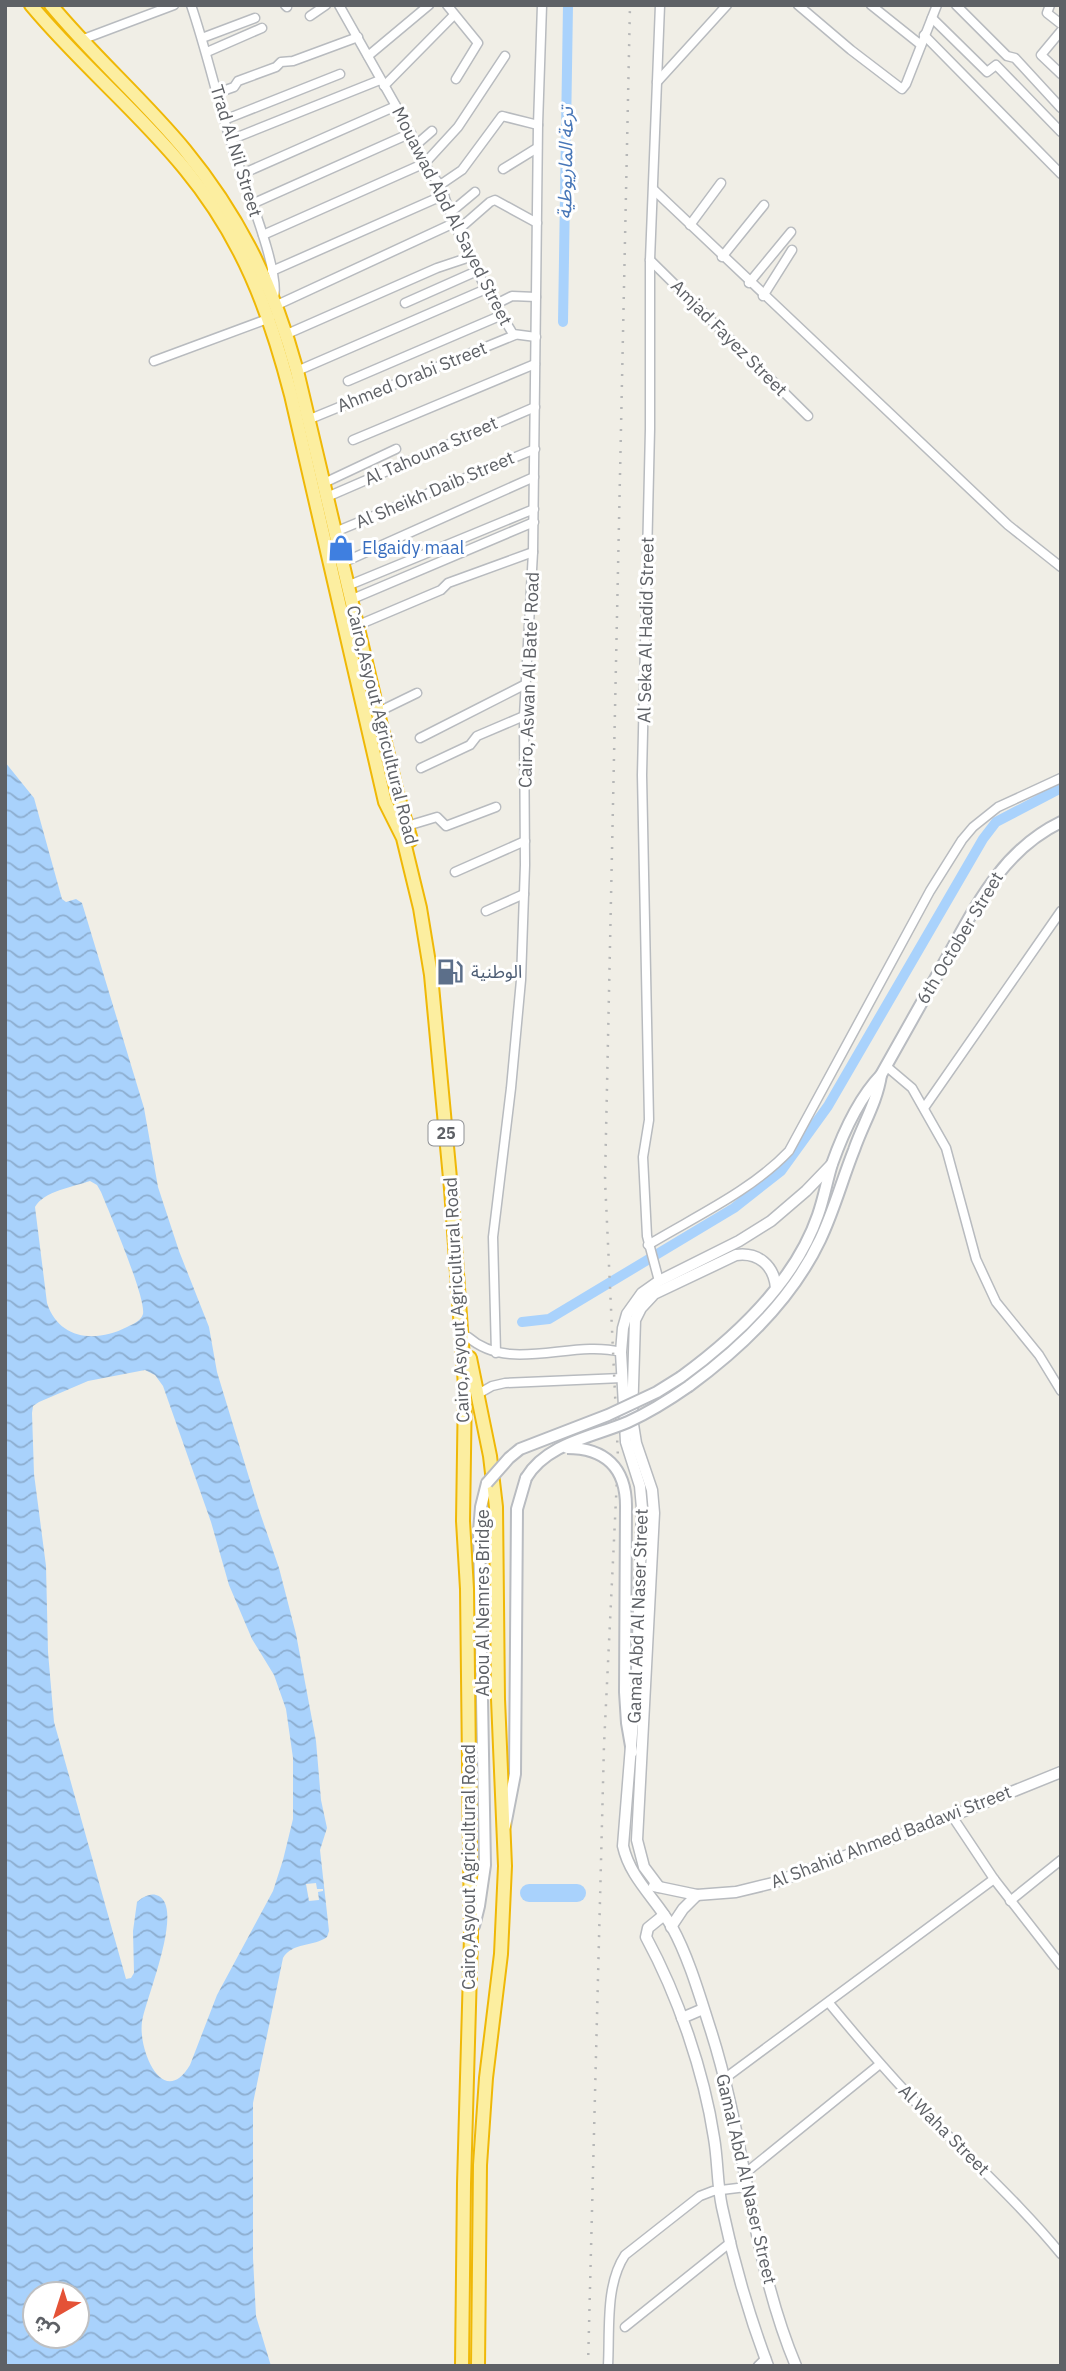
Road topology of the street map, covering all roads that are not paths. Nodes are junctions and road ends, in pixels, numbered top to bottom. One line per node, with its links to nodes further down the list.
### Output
1 (31, 5): 79 (highway, Cairo,Asyout Agricultural Road / 25)
2 (51, 5): 27 (highway, Cairo,Asyout Agricultural Road / 25)
3 (174, 5): 27 (street)
4 (191, 5): 26 (street, Trad Al Nil Street)
5 (326, 5): 19 (street)
6 (338, 5): 25 (street, Mouawad Abd Al Sayed Street)
7 (429, 5): 30 (street)
8 (447, 5): 18 (street)
9 (542, 5): 41 (street, Cairo, Aswan Al Bate' Road)
10 (660, 5): 35 (street, Al Seka Al Hadid Street)
11 (727, 5): 35 (street)
12 (798, 5): 28 (street)
13 (871, 5): 28 (street)
14 (924, 5): 17 (street)
15 (956, 5): 39 (street)
16 (1050, 5): 21 (street)
17 (934, 12): 24 (street); 43 (street)
18 (454, 15): 34 (street); 36 (street)
19 (310, 16)
20 (255, 18): 26 (street)
21 (1061, 24)
22 (262, 28): 29 (street)
23 (1061, 31): 33 (street)
24 (924, 35): 28 (street); 51 (street)
25 (358, 37): 30 (street, Mouawad Abd Al Sayed Street); 37 (street)
26 (202, 38): 29 (street, Trad Al Nil Street)
27 (81, 40): 75 (highway, Cairo,Asyout Agricultural Road / 25)
28 (920, 45)
29 (207, 52): 37 (street, Trad Al Nil Street)
30 (368, 56): 36 (street, Mouawad Abd Al Sayed Street)
31 (505, 56): 48 (street)
32 (340, 74): 40 (street)
33 (1061, 74)
34 (456, 79)
35 (657, 82): 54 (street, Al Seka Al Hadid Street)
36 (382, 83): 38 (street, Mouawad Abd Al Sayed Street); 45 (street)
37 (217, 93): 40 (street, Trad Al Nil Street)
38 (396, 106): 44 (street, Mouawad Abd Al Sayed Street); 50 (street)
39 (1061, 108)
40 (224, 120): 45 (street, Trad Al Nil Street)
41 (538, 125): 47 (street, Cairo, Aswan Al Bate' Road); 53 (street)
42 (432, 131): 46 (street)
43 (1061, 132)
44 (411, 133): 46 (street, Mouawad Abd Al Sayed Street); 57 (street)
45 (230, 140): 50 (street, Trad Al Nil Street)
46 (417, 144): 48 (street, Mouawad Abd Al Sayed Street)
47 (537, 148): 49 (street); 60 (street, Cairo, Aswan Al Bate' Road)
48 (425, 163): 53 (street, Mouawad Abd Al Sayed Street); 64 (street)
49 (503, 169)
50 (242, 174): 57 (street, Trad Al Nil Street)
51 (1061, 174)
52 (721, 183): 61 (street)
53 (440, 185): 56 (street, Mouawad Abd Al Sayed Street)
54 (654, 191): 61 (street); 68 (street, Al Seka Al Hadid Street)
55 (475, 192): 59 (street)
56 (444, 195): 59 (street, Mouawad Abd Al Sayed Street); 69 (street)
57 (252, 204): 64 (street, Trad Al Nil Street)
58 (764, 205): 67 (street)
59 (451, 212): 62 (street, Mouawad Abd Al Sayed Street)
60 (537, 223): 62 (street); 74 (street, Cairo, Aswan Al Bate' Road)
61 (690, 225): 67 (street)
62 (456, 226): 66 (street, Mouawad Abd Al Sayed Street); 75 (street)
63 (791, 232): 71 (street)
64 (262, 235): 69 (street, Trad Al Nil Street)
65 (792, 250): 73 (street)
66 (470, 257): 70 (street, Mouawad Abd Al Sayed Street); 80 (street)
67 (722, 257): 71 (street)
68 (650, 260): 88 (street, Amjad Fayez Street); 122 (street, Al Seka Al Hadid Street)
69 (272, 271): 75 (street, Trad Al Nil Street)
70 (477, 271): 72 (street, Mouawad Abd Al Sayed Street); 76 (street)
71 (749, 282): 73 (street)
72 (486, 289): 77 (street, Mouawad Abd Al Sayed Street); 85 (street)
73 (763, 296): 100 (street)
74 (536, 297): 77 (street); 82 (street, Cairo, Aswan Al Bate' Road)
75 (275, 301): 80 (highway, Cairo,Asyout Agricultural Road / 25)
76 (405, 303)
77 (496, 304): 78 (street, Mouawad Abd Al Sayed Street)
78 (502, 314): 81 (street, Mouawad Abd Al Sayed Street); 86 (street)
79 (270, 318): 83 (street); 145 (highway, Cairo,Asyout Agricultural Road / 25)
80 (287, 334): 85 (highway, Cairo,Asyout Agricultural Road / 25)
81 (515, 335): 82 (street, Mouawad Abd Al Sayed Street); 89 (street, Ahmed Orabi Street)
82 (536, 337): 84 (street, Cairo, Aswan Al Bate' Road)
83 (155, 361)
84 (535, 364): 87 (street, Cairo, Aswan Al Bate' Road); 90 (street)
85 (297, 371): 89 (highway, Cairo,Asyout Agricultural Road / 25)
86 (348, 381)
87 (535, 407): 92 (street, Cairo, Aswan Al Bate' Road); 94 (street, Al Tahouna Street)
88 (808, 416)
89 (310, 419): 94 (highway, Cairo,Asyout Agricultural Road / 25)
90 (353, 440)
91 (396, 449): 94 (street)
92 (535, 449): 93 (street, Cairo, Aswan Al Bate' Road); 97 (street, Al Sheikh Daib Street)
93 (534, 477): 95 (street, Cairo, Aswan Al Bate' Road); 99 (street)
94 (325, 490): 97 (highway, Cairo,Asyout Agricultural Road / 25)
95 (534, 509): 96 (street, Cairo, Aswan Al Bate' Road); 101 (street)
96 (534, 522): 98 (street, Cairo, Aswan Al Bate' Road); 102 (street)
97 (335, 532): 99 (highway, Cairo,Asyout Agricultural Road / 25)
98 (533, 552): 103 (street); 104 (street, Cairo, Aswan Al Bate' Road)
99 (342, 563): 101 (highway, Cairo,Asyout Agricultural Road / 25)
100 (1061, 567)
101 (347, 586): 102 (highway, Cairo,Asyout Agricultural Road / 25)
102 (350, 600): 103 (highway, Cairo,Asyout Agricultural Road / 25)
103 (356, 626): 106 (highway, Cairo,Asyout Agricultural Road / 25)
104 (526, 684): 107 (street, Cairo, Aswan Al Bate' Road); 108 (street)
105 (417, 693): 106 (street)
106 (378, 712): 113 (highway, Cairo,Asyout Agricultural Road / 25)
107 (524, 716): 109 (street); 114 (street, Cairo, Aswan Al Bate' Road)
108 (420, 738)
109 (421, 768)
110 (1061, 778): 122 (street)
111 (496, 807): 113 (street)
112 (1061, 822): 119 (main road, 6th October Street)
113 (407, 826): 125 (highway, Cairo,Asyout Agricultural Road / 25)
114 (525, 841): 115 (street); 116 (street, Cairo, Aswan Al Bate' Road)
115 (455, 872)
116 (524, 894): 117 (street); 127 (street, Cairo, Aswan Al Bate' Road)
117 (486, 911)
118 (1061, 911): 120 (street)
119 (884, 1070): 120 (street); 121 (main road, Abou Al Nemres Bridge); 129 (main road, Abou Al Nemres Bridge)
120 (924, 1108): 130 (street)
121 (833, 1162): 123 (street, Gamal Abd Al Naser Street); 124 (main road, Abou Al Nemres Bridge)
122 (649, 1249): 123 (street, Al Seka Al Hadid Street)
123 (659, 1281): 126 (street, Gamal Abd Al Naser Street)
124 (776, 1287): 129 (main road, Abou Al Nemres Bridge); 140 (street, Gamal Abd Al Naser Street)
125 (468, 1337): 127 (street); 131 (highway, Cairo,Asyout Agricultural Road / 25)
126 (621, 1352): 127 (street); 128 (street, Gamal Abd Al Naser Street)
127 (496, 1353)
128 (622, 1378): 131 (street); 133 (street, Gamal Abd Al Naser Street)
129 (685, 1382): 132 (main road, Abou Al Nemres Bridge, bridge); 145 (main road, Abou Al Nemres Bridge, bridge)
130 (1061, 1391)
131 (478, 1394): 136 (highway, Cairo,Asyout Agricultural Road / 25)
132 (561, 1447): 133 (main road, bridge); 136 (main road, Abou Al Nemres Bridge, bridge)
133 (632, 1752): 139 (street, Gamal Abd Al Naser Street)
134 (1061, 1772): 135 (street, Al Shahid Ahmed Badawi Street)
135 (952, 1816): 138 (street); 141 (street, Al Shahid Ahmed Badawi Street)
136 (504, 1832): 160 (highway, Cairo,Asyout Agricultural Road / 25)
137 (1061, 1860): 142 (street)
138 (994, 1879): 142 (street); 147 (street)
139 (637, 1880): 140 (street, Al Shahid Ahmed Badawi Street); 143 (street, Gamal Abd Al Naser Street)
140 (659, 1887): 141 (street, Al Shahid Ahmed Badawi Street)
141 (697, 1895): 144 (street)
142 (1010, 1900): 146 (street)
143 (664, 1914): 144 (street, Gamal Abd Al Naser Street); 149 (street, Gamal Abd Al Naser Street)
144 (671, 1927): 148 (street, Gamal Abd Al Naser Street)
145 (471, 1936): 159 (highway, Cairo,Asyout Agricultural Road / 25)
146 (1061, 1965)
147 (829, 2003): 150 (street, Al Waha Street); 151 (street)
148 (704, 2009): 149 (street); 151 (street, Gamal Abd Al Naser Street)
149 (682, 2018): 154 (street, Gamal Abd Al Naser Street)
150 (880, 2064): 152 (street); 156 (street, Al Waha Street)
151 (724, 2080): 152 (street, Gamal Abd Al Naser Street)
152 (743, 2175): 153 (street, Gamal Abd Al Naser Street)
153 (746, 2187): 154 (street); 162 (street, Gamal Abd Al Naser Street)
154 (719, 2190): 155 (street, Gamal Abd Al Naser Street); 161 (street)
155 (731, 2242): 157 (street); 158 (street, Gamal Abd Al Naser Street)
156 (1061, 2254)
157 (625, 2327)
158 (764, 2363)
159 (462, 2366)
160 (478, 2366)
161 (608, 2366)
162 (796, 2366)

